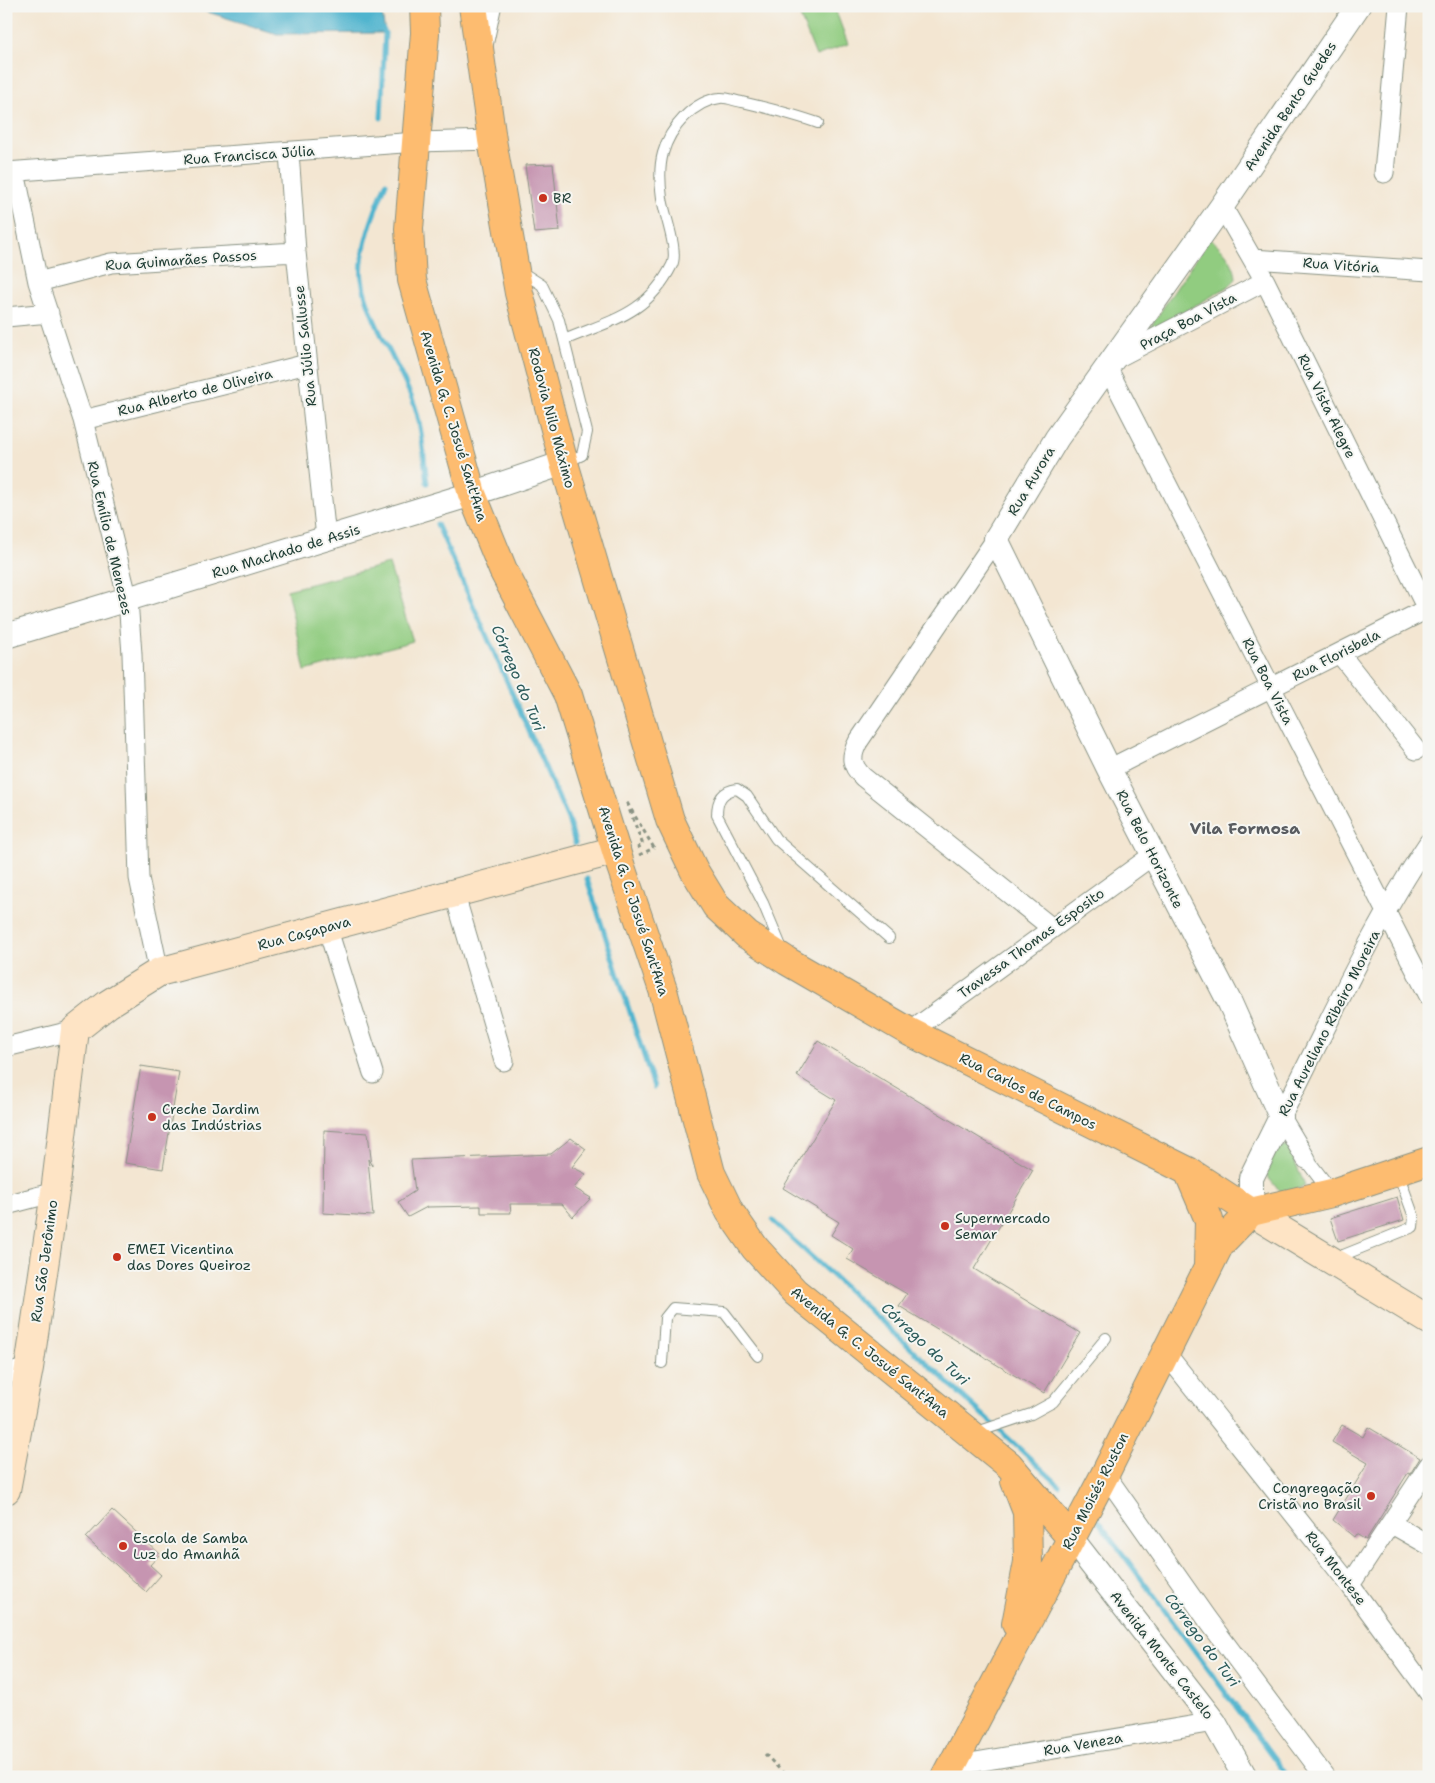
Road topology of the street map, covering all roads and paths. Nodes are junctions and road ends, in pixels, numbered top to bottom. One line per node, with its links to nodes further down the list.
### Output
1 (424, 6): 9 (main road, Avenida G. C. Josué Sant'Ana)
2 (473, 6): 6 (main road, Rodovia Nilo Máximo)
3 (489, 6): 6 (street)
4 (1358, 6): 13 (street, Avenida Bento Guedes)
5 (1399, 6): 12 (street)
6 (480, 50): 8 (main road, Rodovia Nilo Máximo)
7 (818, 123): 22 (lane)
8 (492, 140): 9 (street, Rua Francisca Júlia); 16 (main road, Rodovia Nilo Máximo)
9 (417, 142): 10 (street, Rua Francisca Júlia); 27 (main road, Avenida G. C. Josué Sant'Ana)
10 (289, 152): 11 (street, Rua Francisca Júlia); 14 (street, Rua Júlio Sallusse)
11 (11, 172): 19 (street, Rua Emílio de Menezes)
12 (1384, 173)
13 (1222, 206): 15 (street, Rua Vista Alegre); 24 (street, Rua Aurora)
14 (296, 252): 19 (street, Rua Guimarães Passos); 23 (street, Rua Júlio Sallusse)
15 (1253, 259): 17 (street, Rua Vitória); 18 (street, Rua Vista Alegre)
16 (514, 267): 22 (lane); 26 (main road, Rodovia Nilo Máximo)
17 (1429, 271)
18 (1265, 281): 24 (street, Praça Boa Vista); 31 (street, Rua Vista Alegre)
19 (38, 282): 20 (street, Rua Emílio de Menezes)
20 (49, 313): 21 (street); 25 (street, Rua Emílio de Menezes)
21 (6, 317)
22 (564, 340): 26 (lane)
23 (307, 364): 25 (street, Rua Alberto de Oliveira); 28 (street, Rua Júlio Sallusse)
24 (1109, 364): 29 (street, Rua Aurora); 34 (street, Rua Boa Vista)
25 (83, 420): 30 (street, Rua Emílio de Menezes)
26 (564, 463): 27 (street, Rua Machado de Assis); 37 (main road, Rodovia Nilo Máximo)
27 (472, 494): 28 (street, Rua Machado de Assis); 39 (main road, Avenida G. C. Josué Sant'Ana)
28 (326, 538): 30 (street, Rua Machado de Assis)
29 (996, 538): 36 (street, Rua Belo Horizonte); 44 (street, Rua Aurora)
30 (128, 600): 32 (street, Rua Machado de Assis); 47 (street, Rua Emílio de Menezes)
31 (1428, 609): 33 (street, Rua Florisbela)
32 (6, 636)
33 (1340, 654): 34 (street, Rua Florisbela); 35 (street)
34 (1272, 688): 36 (street, Rua Florisbela); 42 (street, Rua Boa Vista)
35 (1416, 750)
36 (1109, 769): 40 (street, Rua Belo Horizonte)
37 (674, 830): 39 (path); 46 (main road, Rua Carlos de Campos)
38 (1429, 842): 42 (street, Rua Aureliano Ribeiro Moreira)
39 (628, 853): 41 (main road, Rua Caçapava); 71 (main road, Avenida G. C. Josué Sant'Ana)
40 (1153, 855): 44 (street, Travessa Thomas Esposito); 54 (street, Rua Belo Horizonte)
41 (454, 892): 43 (main road, Rua Caçapava); 52 (street)
42 (1385, 914): 48 (street, Rua Boa Vista); 54 (street, Rua Aureliano Ribeiro Moreira)
43 (327, 926): 47 (main road, Rua Caçapava); 53 (street)
44 (1052, 928): 50 (street, Travessa Thomas Esposito)
45 (889, 938): 46 (lane)
46 (787, 961): 50 (main road, Rua Carlos de Campos)
47 (159, 972): 49 (main road, Rua Caçapava)
48 (1429, 996)
49 (75, 1030): 51 (street, Rua Caçapava); 59 (main road, Rua São Jerônimo)
50 (910, 1032): 57 (main road, Rua Carlos de Campos)
51 (6, 1047)
52 (504, 1061)
53 (374, 1072)
54 (1281, 1117): 55 (street, Rua Belo Horizonte); 62 (street, Rua Aureliano Ribeiro Moreira)
55 (1306, 1159): 60 (street)
56 (1429, 1161): 58 (main road)
57 (1188, 1171): 62 (main road, Rua Carlos de Campos); 64 (main road)
58 (1397, 1172): 60 (main road); 63 (lane)
59 (54, 1192): 61 (street); 70 (main road, Rua São Jerônimo)
60 (1332, 1193): 62 (main road)
61 (6, 1205)
62 (1251, 1212): 63 (main road, Rua Carlos de Campos); 64 (main road, Rua Moisés Ruston)
63 (1330, 1260): 65 (main road, Rua Carlos de Campos)
64 (1208, 1268): 67 (main road, Rua Moisés Ruston)
65 (1429, 1320)
66 (1106, 1338): 71 (lane)
67 (1165, 1352): 74 (main road, Rua Moisés Ruston); 79 (street, Rua Montese)
68 (758, 1356): 69 (lane)
69 (662, 1363)
70 (17, 1371): 75 (main road, Rua São Jerônimo)
71 (981, 1431): 72 (main road, Avenida G. C. Josué Sant'Ana)
72 (1009, 1465): 77 (main road, Avenida G. C. Josué Sant'Ana); 80 (main road)
73 (1429, 1466): 76 (street)
74 (1105, 1474): 77 (main road, Rua Moisés Ruston); 87 (street)
75 (6, 1490)
76 (1392, 1524): 78 (street); 79 (street)
77 (1070, 1538): 80 (main road, Rua Moisés Ruston); 82 (street, Avenida Monte Castelo)
78 (1429, 1545)
79 (1350, 1585): 81 (street, Rua Montese)
80 (1016, 1642): 84 (main road, Rua Moisés Ruston)
81 (1429, 1693)
82 (1214, 1722): 84 (street, Rua Veneza); 86 (street, Avenida Monte Castelo)
83 (765, 1754): 85 (path)
84 (949, 1771)
85 (788, 1777)
86 (1245, 1777)
87 (1325, 1777)

